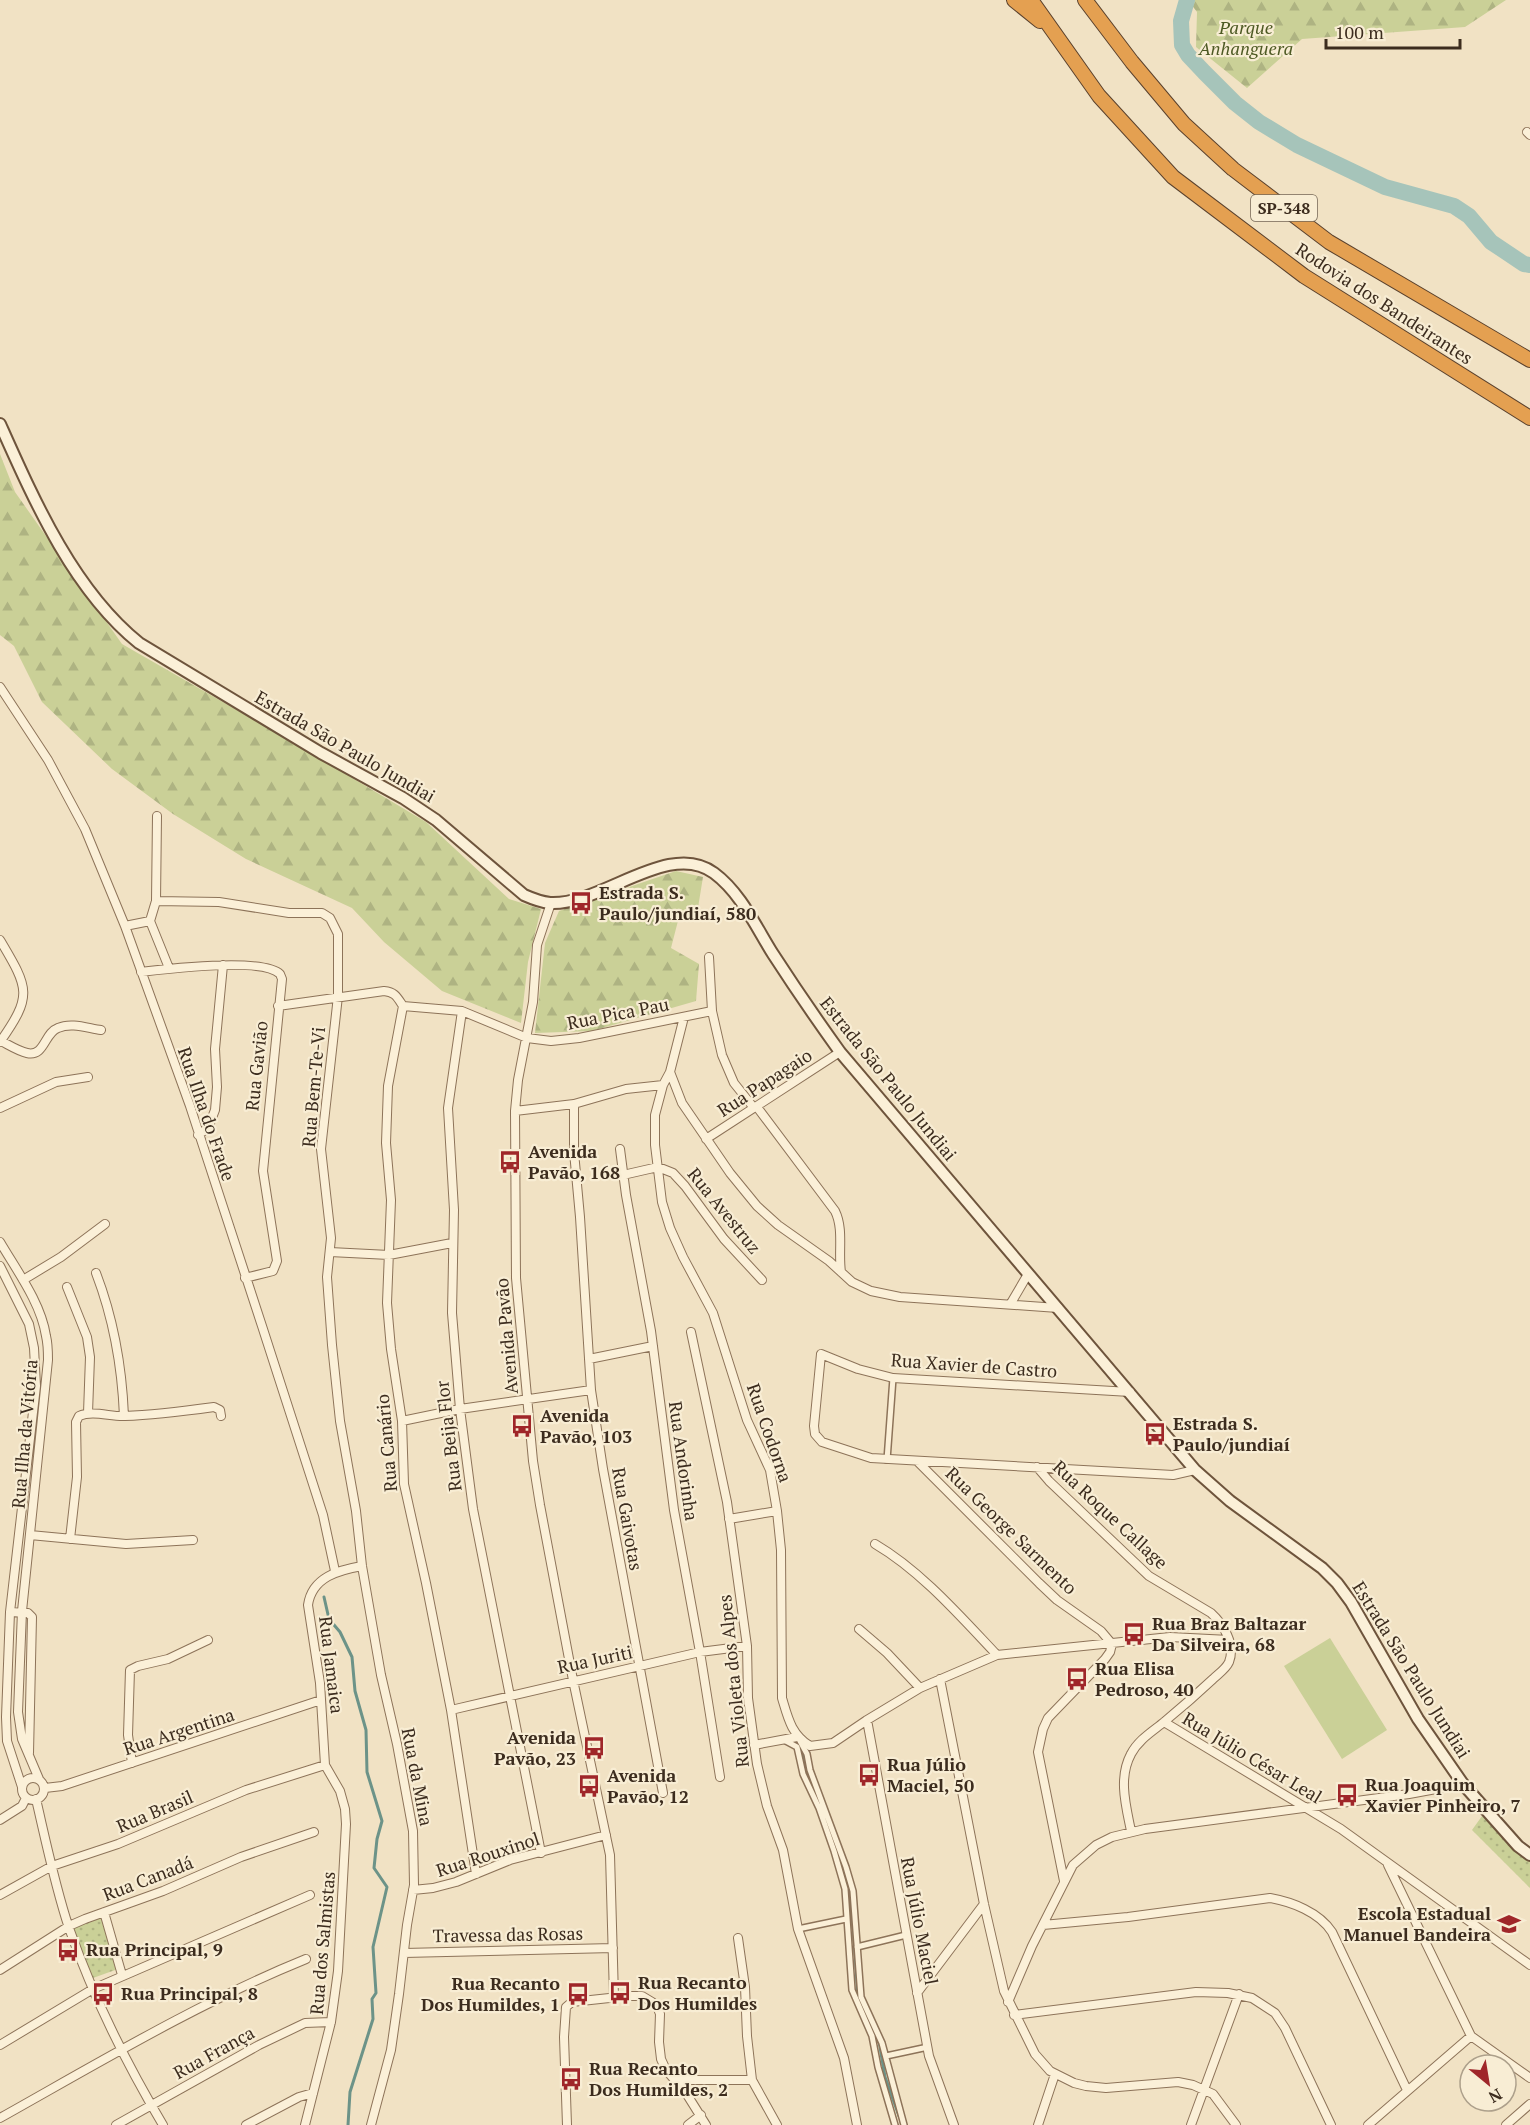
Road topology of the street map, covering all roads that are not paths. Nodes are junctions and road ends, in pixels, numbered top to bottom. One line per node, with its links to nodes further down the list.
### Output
1 (1014, 0): 4 (highway)
2 (1031, 0): 4 (highway, Rodovia dos Bandeirantes / SP-348)
3 (1086, 0): 5 (highway, Rodovia dos Bandeirantes / SP-348)
4 (1051, 29): 6 (highway, Rodovia dos Bandeirantes / SP-348)
5 (1530, 360)
6 (1530, 418)
7 (0, 424): 11 (main road, Estrada São Paulo Jundiai)
8 (0, 687): 13 (street, Rua Ilha do Frade)
9 (157, 816): 10 (street)
10 (156, 901): 12 (street); 19 (street, Rua Bem-Te-Vi)
11 (551, 903): 26 (street, Avenida Pavão); 28 (main road, Estrada São Paulo Jundiai)
12 (150, 921): 13 (street); 17 (street)
13 (124, 926): 18 (street, Rua Ilha do Frade)
14 (0, 940): 27 (street)
15 (710, 957): 23 (street)
16 (223, 965): 17 (street, Rua Gavião); 20 (street, Rua Gavião); 36 (street)
17 (170, 968): 18 (street, Rua Gavião)
18 (141, 972): 36 (street, Rua Ilha do Frade)
19 (338, 996): 20 (street); 21 (street); 44 (street, Rua Bem-Te-Vi)
20 (278, 1006): 51 (street, Rua Gavião)
21 (403, 1006): 22 (street, Rua Pica Pau); 45 (street, Rua Canário)
22 (462, 1011): 26 (street, Rua Pica Pau); 43 (street, Rua Beija Flor)
23 (712, 1011): 24 (street, Rua Pica Pau); 34 (street)
24 (684, 1017): 26 (street, Rua Pica Pau); 29 (street, Rua Codorna)
25 (101, 1030): 27 (street)
26 (527, 1038): 35 (street, Avenida Pavão)
27 (0, 1042)
28 (840, 1052): 34 (street, Rua Papagaio); 50 (main road, Estrada São Paulo Jundiai)
29 (670, 1072): 31 (street, Rua Codorna); 37 (street)
30 (88, 1077): 33 (street)
31 (663, 1085): 32 (street); 39 (street, Rua Codorna)
32 (574, 1104): 35 (street); 59 (street, Rua Gaivotas)
33 (0, 1108)
34 (756, 1108): 37 (street, Rua Papagaio); 48 (street)
35 (515, 1110): 63 (street, Avenida Pavão)
36 (198, 1135): 51 (street, Rua Ilha do Frade)
37 (706, 1139): 48 (street)
38 (620, 1149): 40 (street, Rua Andorinha)
39 (658, 1167): 40 (street); 53 (street, Rua Avestruz); 74 (street, Rua Codorna)
40 (623, 1175): 58 (street, Rua Andorinha)
41 (105, 1224): 52 (street)
42 (0, 1242): 46 (street, Rua Ilha da Vitória)
43 (452, 1244): 45 (street); 64 (street, Rua Beija Flor)
44 (330, 1252): 45 (street); 69 (street, Rua Bem-Te-Vi)
45 (389, 1255): 68 (street, Rua Canário)
46 (12, 1261): 47 (street); 52 (street, Rua Ilha da Vitória)
47 (0, 1267): 83 (street, Rua Ilha da Vitória)
48 (841, 1272): 55 (street)
49 (96, 1273): 66 (street)
50 (1028, 1274): 55 (street); 56 (main road, Estrada São Paulo Jundiai)
51 (245, 1278): 81 (street, Rua Ilha do Frade)
52 (23, 1280): 76 (street, Rua Ilha da Vitória)
53 (762, 1280)
54 (67, 1287): 65 (street)
55 (1011, 1304): 56 (street)
56 (1058, 1308): 62 (main road, Estrada São Paulo Jundiai)
57 (691, 1332): 75 (street, Rua Violeta dos Alpes)
58 (653, 1346): 59 (street); 89 (street, Rua Andorinha)
59 (590, 1359): 61 (street, Rua Gaivotas)
60 (893, 1378): 62 (street, Rua Xavier de Castro); 70 (street); 70 (street, Rua Xavier de Castro)
61 (591, 1390): 63 (street); 91 (street, Rua Gaivotas)
62 (1130, 1392): 73 (main road, Estrada São Paulo Jundiai)
63 (528, 1398): 64 (street); 93 (street, Avenida Pavão)
64 (460, 1409): 68 (street); 95 (street, Rua Beija Flor)
65 (88, 1413): 66 (street); 77 (street)
66 (124, 1416): 67 (street)
67 (221, 1416)
68 (402, 1421): 97 (street, Rua Canário)
69 (342, 1435): 80 (street, Rua da Mina)
70 (887, 1460): 71 (street)
71 (918, 1462): 72 (street); 87 (street, Rua George Sarmento)
72 (1036, 1467): 73 (street); 86 (street, Rua Roque Callage)
73 (1195, 1470): 112 (main road, Estrada São Paulo Jundiai)
74 (777, 1511): 75 (street); 100 (street, Rua Codorna)
75 (729, 1519): 88 (street, Rua Violeta dos Alpes)
76 (30, 1535): 77 (street); 82 (street, Rua Ilha da Vitória)
77 (70, 1539): 78 (street)
78 (193, 1540)
79 (875, 1544): 90 (street)
80 (362, 1566): 81 (street); 130 (street, Rua da Mina)
81 (335, 1571): 96 (street, Rua Jamaica)
82 (22, 1611): 83 (street); 103 (street, Rua Ilha da Vitória); 103 (street)
83 (10, 1612): 113 (street, Rua Ilha da Vitória)
84 (859, 1629): 94 (street)
85 (208, 1640): 106 (street)
86 (1229, 1640): 87 (street); 99 (street)
87 (1112, 1644): 90 (street); 129 (street)
88 (747, 1646): 89 (street, Rua Juriti); 102 (street, Rua Violeta dos Alpes)
89 (700, 1653): 91 (street, Rua Juriti); 110 (street, Rua Andorinha)
90 (997, 1655): 92 (street)
91 (640, 1666): 93 (street, Rua Juriti); 115 (street, Rua Gaivotas)
92 (940, 1678): 94 (street); 133 (street)
93 (573, 1680): 95 (street, Rua Juriti); 122 (street, Avenida Pavão)
94 (920, 1689): 98 (street)
95 (509, 1695): 97 (street, Rua Juriti); 123 (street, Rua Beija Flor)
96 (321, 1701): 106 (street, Rua Argentina); 107 (street, Rua Jamaica)
97 (451, 1710): 128 (street, Rua Canário)
98 (867, 1720): 100 (street); 141 (street, Rua Júlio Maciel)
99 (1164, 1722): 118 (street, Rua Júlio César Leal); 120 (street)
100 (798, 1738): 101 (street); 105 (street)
101 (783, 1740): 102 (street); 104 (street)
102 (754, 1745): 138 (street, Rua Violeta dos Alpes)
103 (29, 1754): 111 (street, Rua Ilha da Vitória)
104 (798, 1754): 105 (street); 109 (street)
105 (807, 1754): 108 (street)
106 (132, 1763): 114 (street, Rua Argentina)
107 (325, 1765): 127 (street, Rua Brasil); 157 (street, Rua dos Salmistas)
108 (810, 1770): 109 (street); 125 (street)
109 (803, 1774): 125 (street)
110 (720, 1777)
111 (39, 1779): 113 (street); 114 (street)
112 (1463, 1785): 118 (street); 124 (main road, Estrada São Paulo Jundiai)
113 (22, 1787): 116 (street)
114 (45, 1788): 117 (street)
115 (663, 1793)
116 (26, 1798): 117 (street); 119 (street)
117 (36, 1800): 127 (street)
118 (1303, 1808): 120 (street); 126 (street, Rua Júlio César Leal)
119 (0, 1820)
120 (1131, 1831): 129 (street)
121 (314, 1832): 134 (street, Rua Canadá)
122 (606, 1835): 123 (street, Rua Rouxinol); 144 (street, Avenida Pavão)
123 (541, 1853): 128 (street, Rua Rouxinol)
124 (1530, 1855)
125 (839, 1856): 135 (street); 140 (street)
126 (1387, 1863): 147 (street, Rua Júlio César Leal); 158 (street)
127 (52, 1866): 131 (street, Rua Brasil); 137 (street)
128 (476, 1874): 130 (street, Rua Rouxinol)
129 (1064, 1881): 136 (street)
130 (413, 1890): 145 (street, Rua da Mina)
131 (0, 1895)
132 (310, 1895): 149 (street)
133 (984, 1904): 151 (street); 154 (street)
134 (104, 1912): 137 (street, Rua Canadá); 149 (street)
135 (846, 1918): 138 (street); 139 (street)
136 (1043, 1925): 154 (street); 168 (street)
137 (69, 1926): 148 (street, Rua Canadá); 150 (street)
138 (798, 1929): 183 (street, Rua Violeta dos Alpes)
139 (847, 1935): 140 (street); 156 (street)
140 (856, 1935): 143 (street)
141 (906, 1935): 143 (street); 151 (street, Rua Júlio Maciel)
142 (738, 1938): 166 (street)
143 (857, 1947): 156 (street)
144 (613, 1948): 145 (street, Travessa das Rosas); 153 (street, Avenida Pavão)
145 (404, 1953): 178 (street, Rua da Mina)
146 (306, 1959): 161 (street)
147 (1530, 1965)
148 (0, 1970)
149 (122, 1975): 150 (street)
150 (93, 1989): 159 (street); 161 (street)
151 (917, 1992): 160 (street, Rua Júlio Maciel)
152 (1239, 1994): 155 (street); 167 (street); 190 (street)
153 (614, 1997): 165 (street); 179 (street)
154 (1008, 2002): 155 (street)
155 (1014, 2015): 163 (street)
156 (869, 2021): 162 (street); 184 (street)
157 (331, 2022): 169 (street, Rua dos Salmistas); 170 (street, Rua França)
158 (1472, 2036): 164 (street); 168 (street)
159 (0, 2045)
160 (928, 2047): 162 (street); 186 (street, Rua Júlio Maciel)
161 (122, 2049): 170 (street); 173 (street)
162 (886, 2056): 185 (street)
163 (1054, 2074): 167 (street); 187 (street)
164 (1530, 2078)
165 (675, 2080): 166 (street); 172 (street)
166 (752, 2080): 182 (street)
167 (1205, 2089): 188 (street); 189 (street)
168 (1407, 2090): 191 (street)
169 (313, 2093): 176 (street); 177 (street, Rua dos Salmistas)
170 (151, 2104): 174 (street, Rua França); 175 (street)
171 (1530, 2104): 192 (street)
172 (700, 2115): 180 (street); 181 (street)
173 (0, 2118)
174 (116, 2125)
175 (163, 2125)
176 (246, 2125)
177 (305, 2125)
178 (371, 2125)
179 (567, 2125)
180 (688, 2125)
181 (706, 2125)
182 (777, 2125)
183 (857, 2125)
184 (895, 2125)
185 (904, 2125)
186 (954, 2125)
187 (1038, 2125)
188 (1191, 2125)
189 (1236, 2125)
190 (1331, 2125)
191 (1368, 2125)
192 (1506, 2125)

